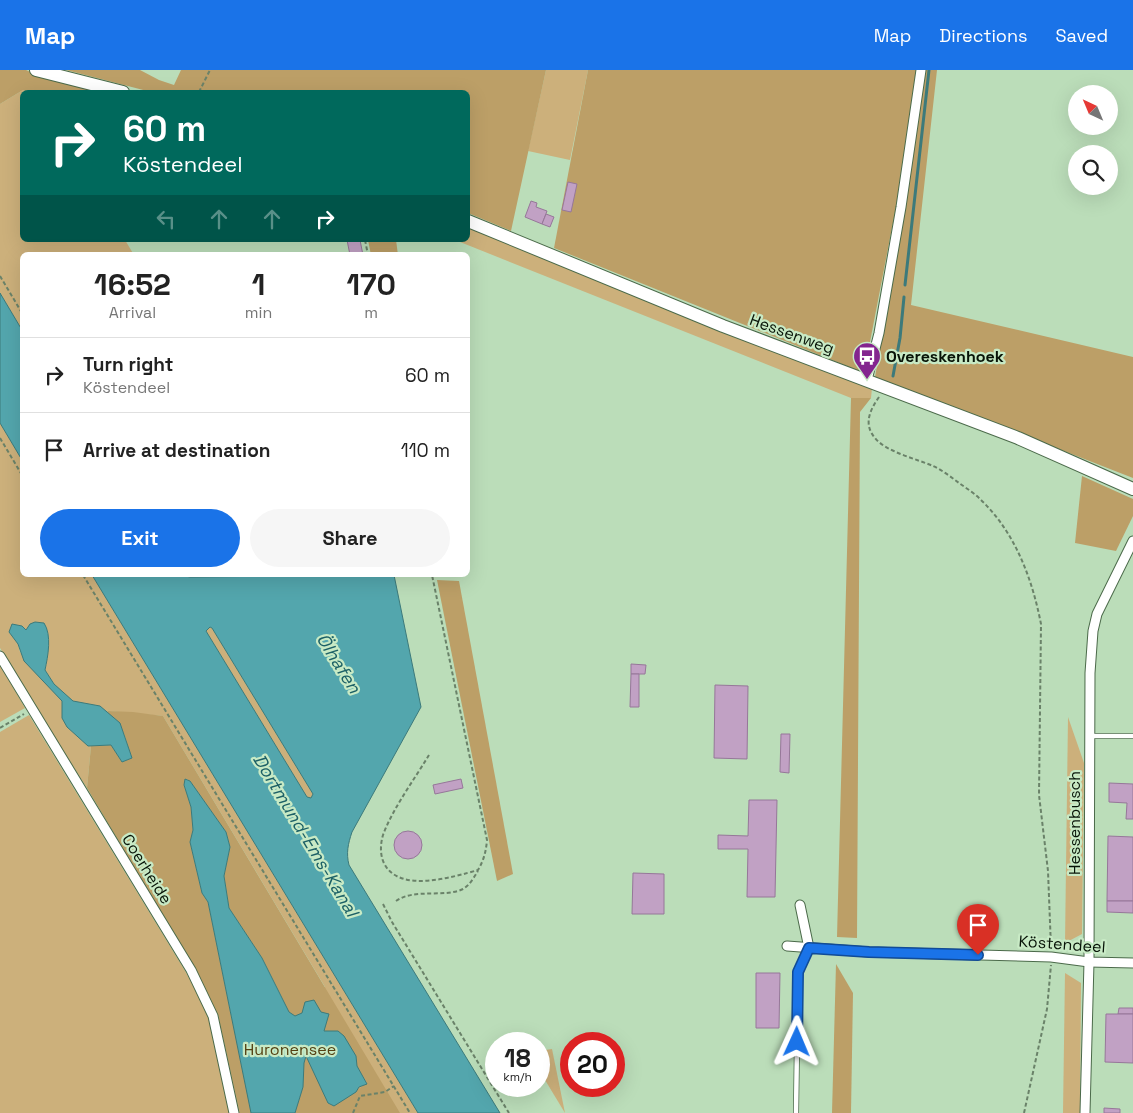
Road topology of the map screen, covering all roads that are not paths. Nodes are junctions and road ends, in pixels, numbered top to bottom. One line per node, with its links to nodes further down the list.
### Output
1 (36, 70): 3 (street)
2 (921, 70): 5 (street)
3 (115, 90)
4 (470, 222): 5 (street, Hessenweg)
5 (867, 380): 6 (street, Hessenweg)
6 (1133, 489)
7 (1133, 541): 9 (street, Hessenbusch)
8 (0, 656): 16 (street, Coerheide)
9 (1090, 736): 10 (lane); 14 (street, Hessenbusch)
10 (1133, 736)
11 (800, 904): 13 (street)
12 (787, 946): 13 (street, Köstendeel)
13 (809, 948): 14 (street, Köstendeel); 17 (lane)
14 (1089, 962): 15 (street, Köstendeel); 18 (street, Hessenbusch)
15 (1133, 963)
16 (234, 1113)
17 (796, 1113)
18 (1085, 1113)

